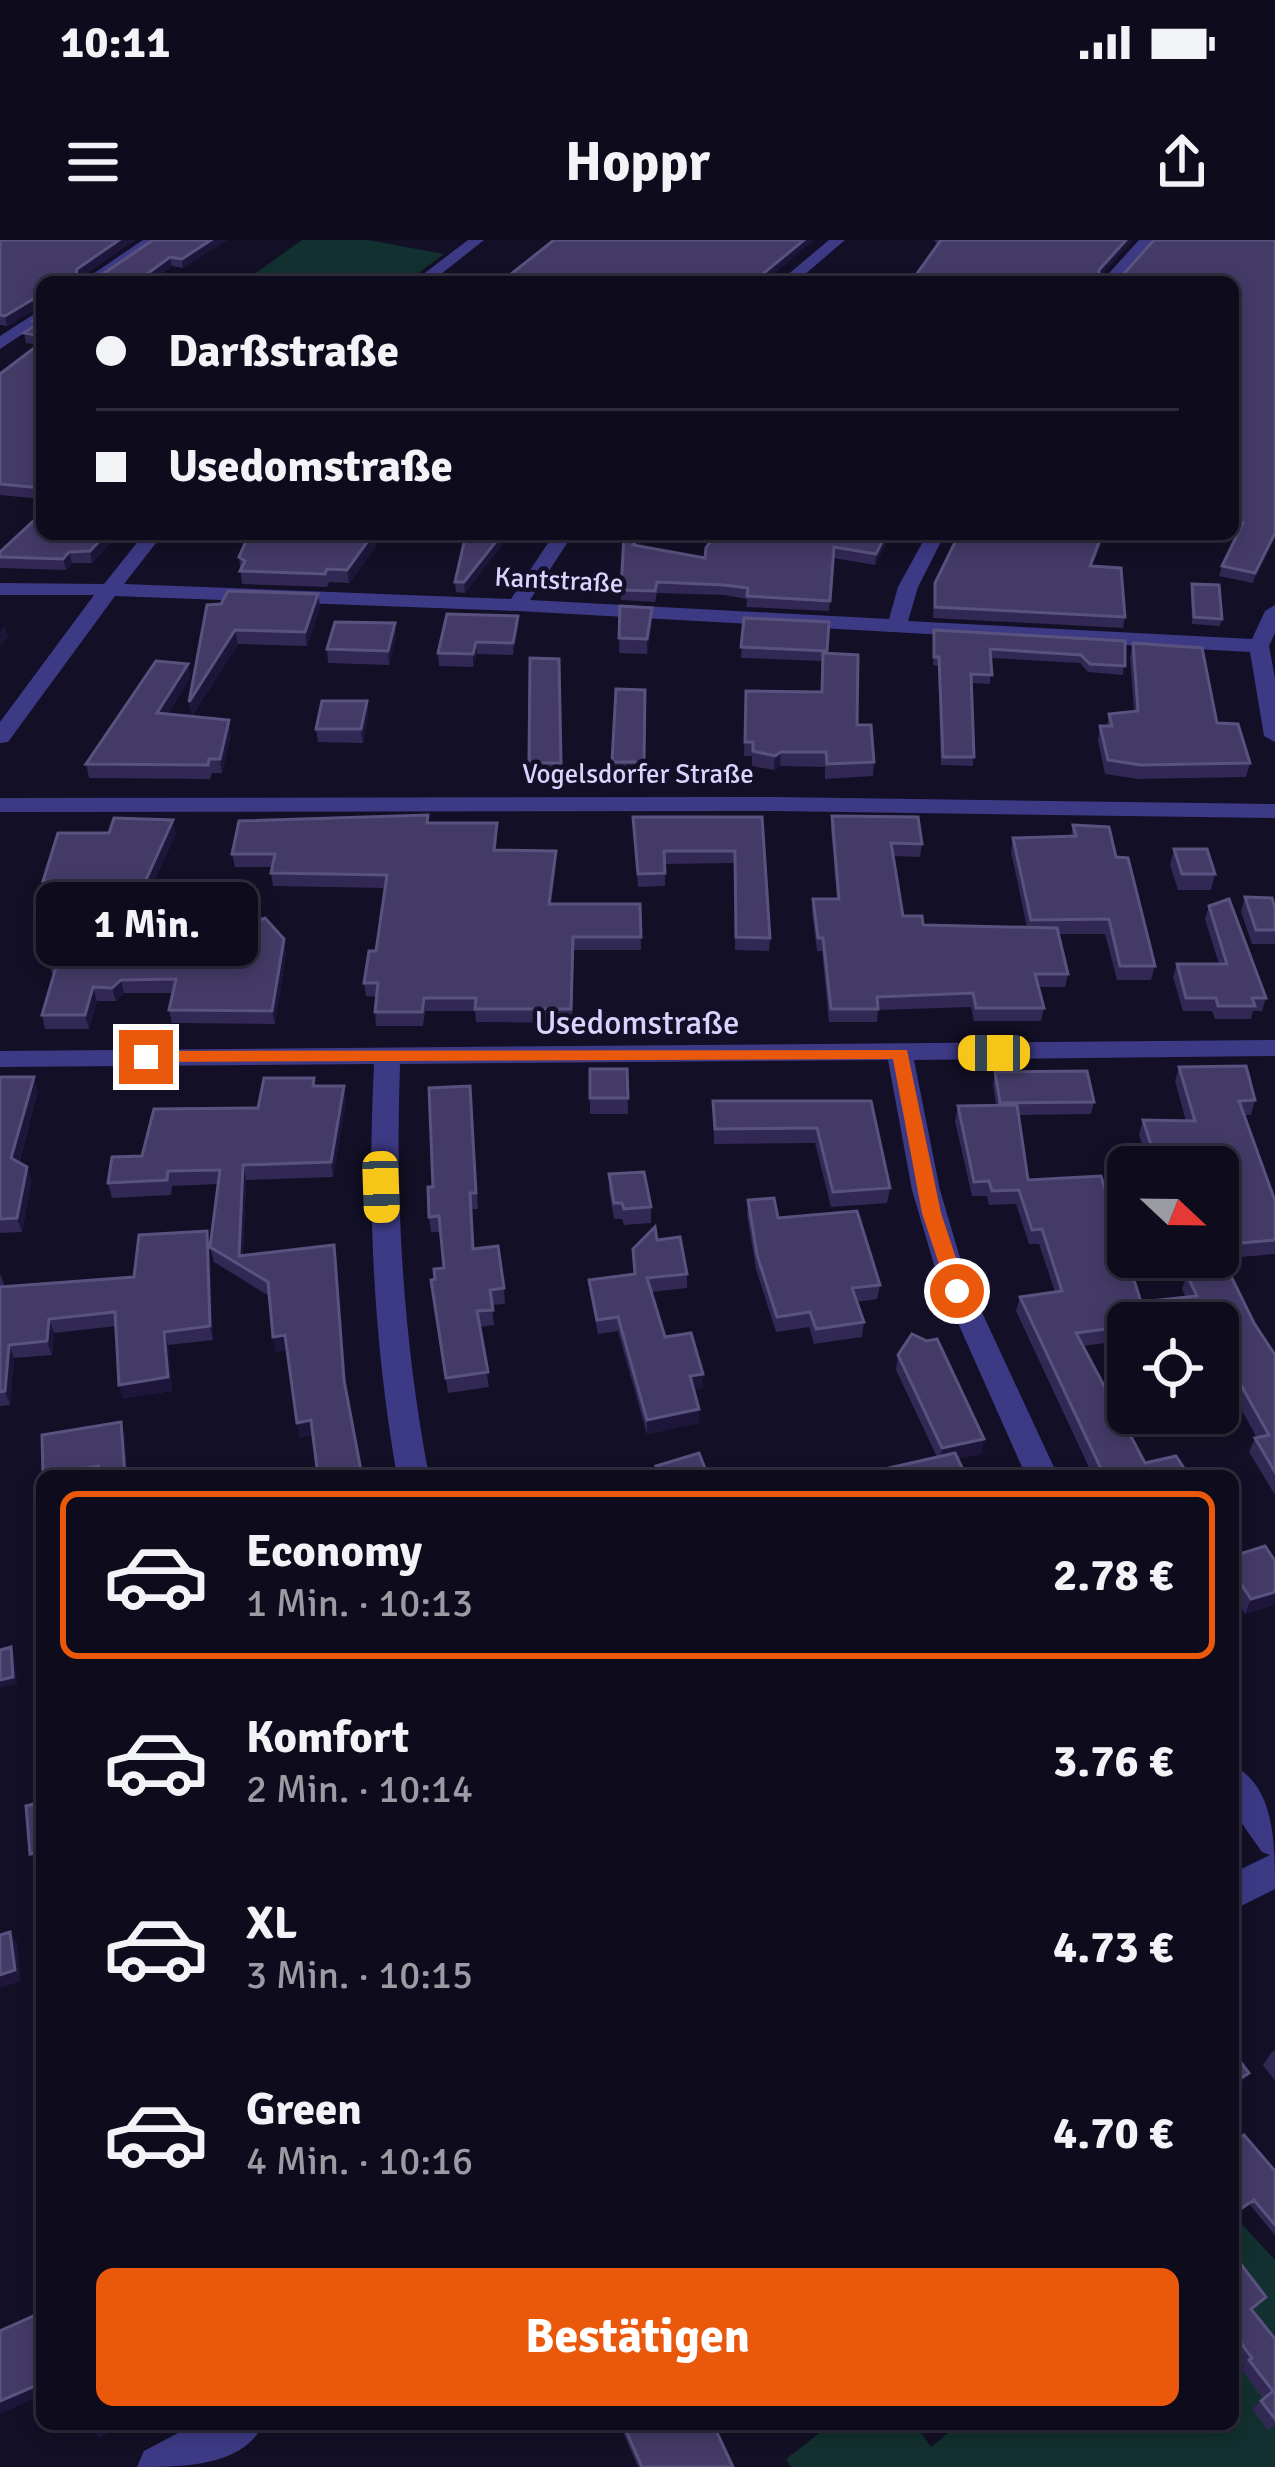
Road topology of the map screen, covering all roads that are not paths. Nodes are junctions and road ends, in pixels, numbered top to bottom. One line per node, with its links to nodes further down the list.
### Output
1 (153, 240): 5 (street)
2 (477, 240): 6 (street)
3 (838, 240): 7 (street)
4 (1147, 240): 8 (street)
5 (98, 276)
6 (429, 276)
7 (794, 276)
8 (1114, 276)
9 (36, 318): 10 (street)
10 (0, 344)
11 (149, 540): 15 (street)
12 (559, 540): 16 (street)
13 (933, 540): 18 (street)
14 (0, 589): 15 (street, Kantstraße)
15 (109, 590): 16 (street, Kantstraße); 21 (street)
16 (518, 604): 18 (street, Kantstraße)
17 (1275, 611): 19 (street)
18 (898, 622): 19 (street, Kantstraße)
19 (1259, 646): 20 (street)
20 (1275, 736)
21 (0, 737)
22 (0, 805): 23 (street, Vogelsdorfer Straße)
23 (1275, 811)
24 (1275, 1048): 25 (street, Usedomstraße)
25 (901, 1054): 26 (street, Usedomstraße); 29 (street)
26 (387, 1056): 27 (street, Usedomstraße); 28 (street)
27 (0, 1059)
28 (412, 1470)
29 (1039, 1470)
30 (1239, 1790): 31 (street)
31 (1275, 1840)
32 (1275, 1870): 33 (street)
33 (1239, 1889)
34 (230, 2430): 35 (street)
35 (160, 2467)

